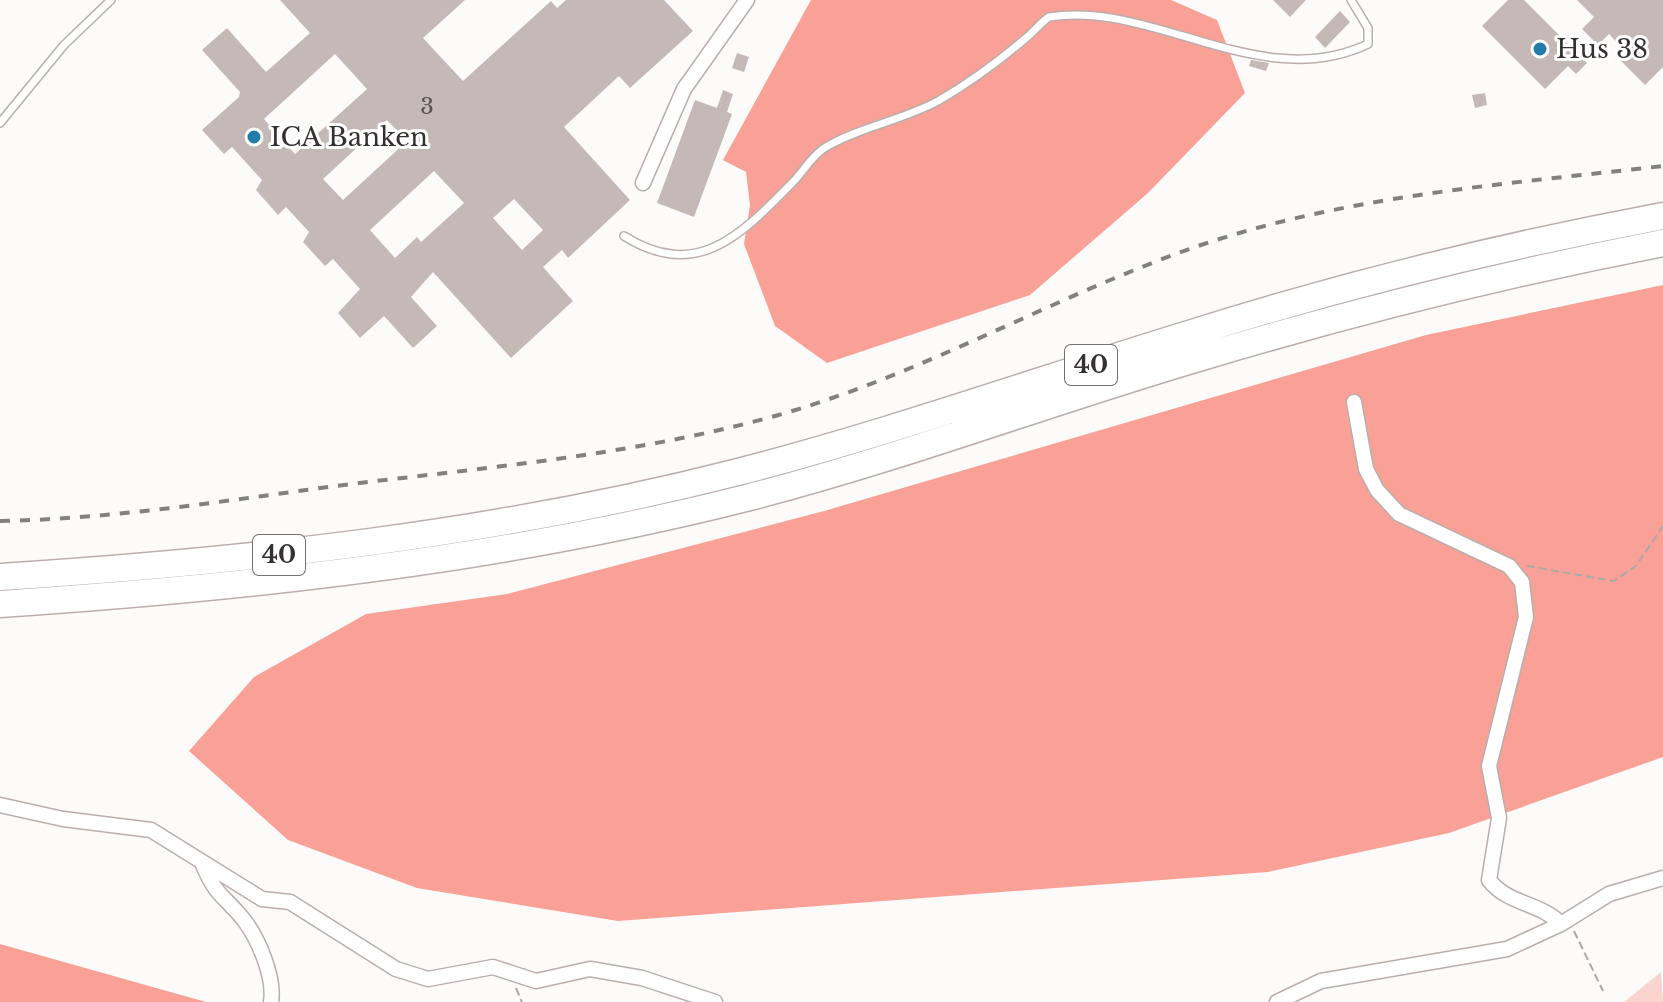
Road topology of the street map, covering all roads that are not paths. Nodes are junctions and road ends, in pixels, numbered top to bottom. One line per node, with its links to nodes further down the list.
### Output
1 (111, 0): 6 (lane)
2 (747, 0): 7 (street)
3 (1351, 0): 5 (lane)
4 (1083, 6): 9 (lane)
5 (1247, 41)
6 (0, 123)
7 (643, 183)
8 (1663, 216): 12 (highway, 40)
9 (624, 236)
10 (1663, 243): 13 (highway, 40)
11 (1354, 402): 21 (street)
12 (0, 575)
13 (94, 598): 14 (highway, 40); 15 (highway)
14 (0, 604)
15 (0, 613)
16 (0, 805): 17 (street)
17 (203, 865): 19 (street); 20 (street)
18 (1663, 878): 21 (street)
19 (262, 899): 20 (street); 23 (street)
20 (244, 921): 22 (street)
21 (1564, 922): 24 (street)
22 (271, 1002)
23 (715, 1002)
24 (1277, 1002)

